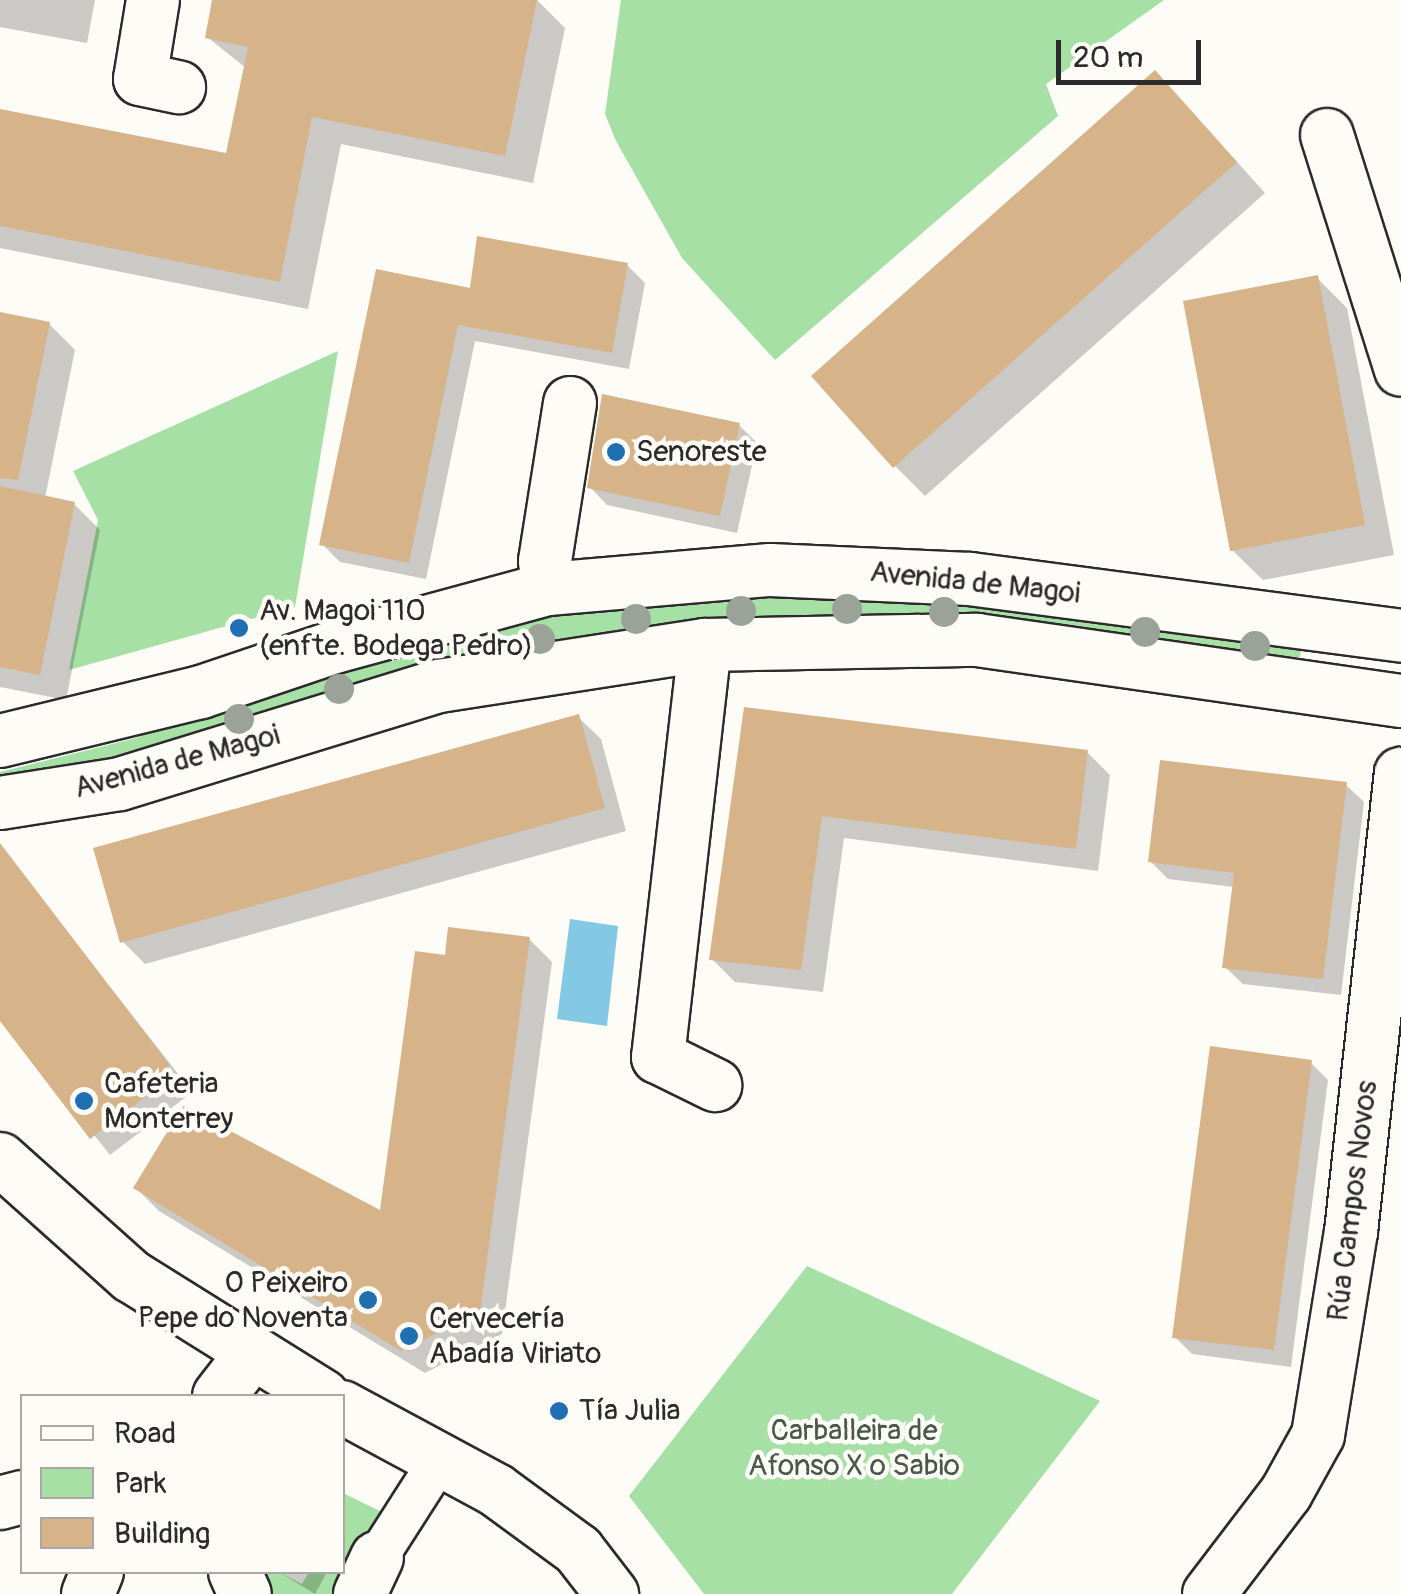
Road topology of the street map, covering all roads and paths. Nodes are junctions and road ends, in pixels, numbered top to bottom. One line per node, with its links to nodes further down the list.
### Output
1 (153, 0): 2 (street)
2 (179, 88)
3 (1327, 135): 4 (street)
4 (1401, 370)
5 (570, 402): 6 (street)
6 (548, 589): 7 (street, Avenida de Magoi); 10 (street, Avenida de Magoi)
7 (1401, 636)
8 (705, 645): 9 (street, Avenida de Magoi); 12 (street, Avenida de Magoi); 13 (street)
9 (1401, 701)
10 (0, 741)
11 (1401, 774): 21 (street, Rúa Campos Novos)
12 (0, 802)
13 (715, 1085)
14 (0, 1159): 15 (street)
15 (234, 1376): 16 (street)
16 (314, 1394)
17 (345, 1410): 18 (street)
18 (440, 1461): 19 (street); 20 (street)
19 (368, 1576)
20 (612, 1594)
21 (1209, 1594)

